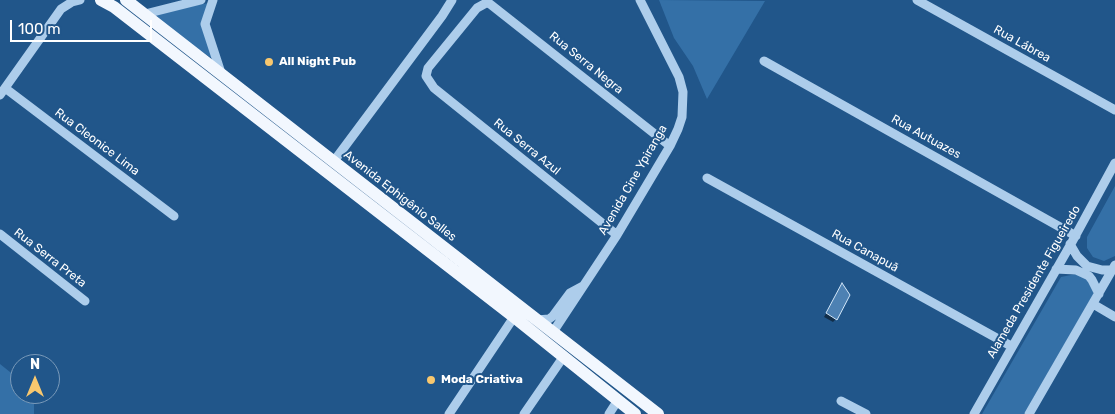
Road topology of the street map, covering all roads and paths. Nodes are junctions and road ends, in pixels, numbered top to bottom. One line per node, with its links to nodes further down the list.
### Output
1 (80, 0): 10 (street)
2 (126, 0): 11 (main road, Avenida Ephigênio Salles)
3 (201, 0): 11 (street)
4 (214, 0): 13 (street)
5 (452, 0): 17 (street)
6 (640, 0): 16 (street, Avenida Cine Ypiranga)
7 (917, 0): 15 (street, Rua Lábrea)
8 (102, 1): 31 (main road, Avenida Ephigênio Salles)
9 (486, 3): 16 (street, Rua Serra Negra); 22 (street, Rua Serra Azul)
10 (60, 4): 14 (street)
11 (145, 14): 13 (main road, Avenida Ephigênio Salles)
12 (764, 60): 23 (street, Rua Autuazes)
13 (221, 73): 17 (main road, Avenida Ephigênio Salles)
14 (3, 91): 20 (street, Rua Cleonice Lima)
15 (1115, 110)
16 (670, 146): 22 (street, Avenida Cine Ypiranga)
17 (334, 161): 33 (main road, Avenida Ephigênio Salles)
18 (1115, 163): 23 (street, Alameda Presidente Figueiredo)
19 (707, 178): 35 (street, Rua Canapuã)
20 (174, 216)
21 (0, 234): 29 (street, Rua Serra Preta)
22 (617, 235): 27 (street, Avenida Cine Ypiranga)
23 (1076, 236): 24 (street, Alameda Presidente Figueiredo)
24 (1070, 244): 25 (street); 26 (street, Alameda Presidente Figueiredo)
25 (1114, 268): 28 (street)
26 (1056, 269): 28 (street); 35 (street, Alameda Presidente Figueiredo)
27 (584, 286): 33 (street, Avenida Cine Ypiranga); 34 (street, Avenida Cine Ypiranga)
28 (1099, 294): 30 (street)
29 (85, 302)
30 (1093, 304): 32 (street); 46 (street)
31 (514, 317): 36 (main road, Avenida Ephigênio Salles); 39 (street)
32 (1115, 317)
33 (537, 320): 34 (main road, Avenida Ephigênio Salles)
34 (553, 332): 43 (main road, Avenida Ephigênio Salles)
35 (1011, 346): 45 (street, Alameda Presidente Figueiredo)
36 (564, 356): 37 (main road, Avenida Ephigênio Salles); 40 (street)
37 (618, 400): 41 (street); 42 (main road, Avenida Ephigênio Salles)
38 (841, 401): 44 (street)
39 (449, 414)
40 (524, 414)
41 (609, 414)
42 (635, 414)
43 (658, 414)
44 (866, 414)
45 (974, 414)
46 (1029, 414)

